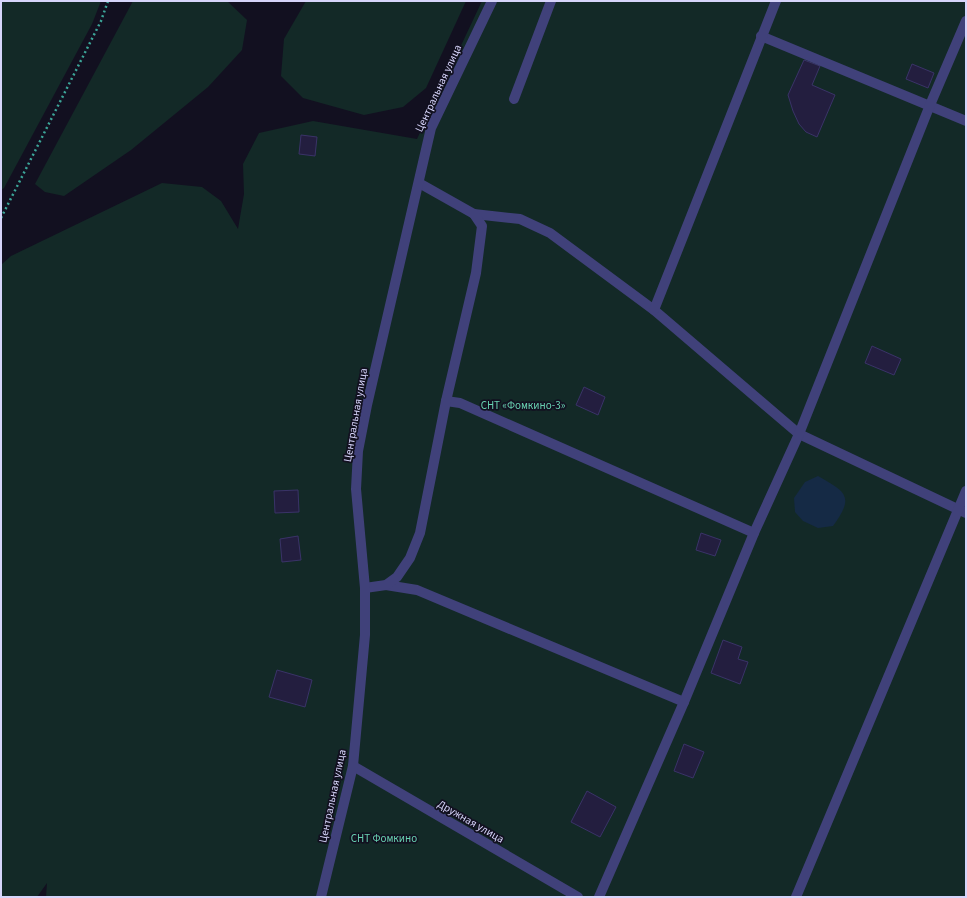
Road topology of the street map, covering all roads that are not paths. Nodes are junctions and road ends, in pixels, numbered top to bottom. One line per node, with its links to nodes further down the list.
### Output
1 (492, 1): 9 (street, Центральная улица)
2 (551, 1): 6 (street)
3 (776, 1): 5 (street)
4 (966, 21): 7 (street)
5 (761, 36): 7 (street); 11 (street)
6 (514, 98)
7 (930, 105): 8 (street); 13 (street)
8 (966, 121)
9 (419, 183): 10 (street); 18 (street, Центральная улица)
10 (474, 214): 11 (street); 12 (street)
11 (654, 310): 13 (street)
12 (446, 401): 16 (street); 17 (street)
13 (799, 434): 15 (street); 16 (street)
14 (966, 491): 15 (street)
15 (962, 511): 24 (street)
16 (754, 533): 19 (street)
17 (386, 585): 18 (street); 19 (street)
18 (365, 588): 20 (street, Центральная улица)
19 (684, 702): 23 (street)
20 (353, 766): 21 (street, Центральная улица); 22 (street, Дружная улица)
21 (321, 897)
22 (578, 897)
23 (598, 897)
24 (796, 897)

